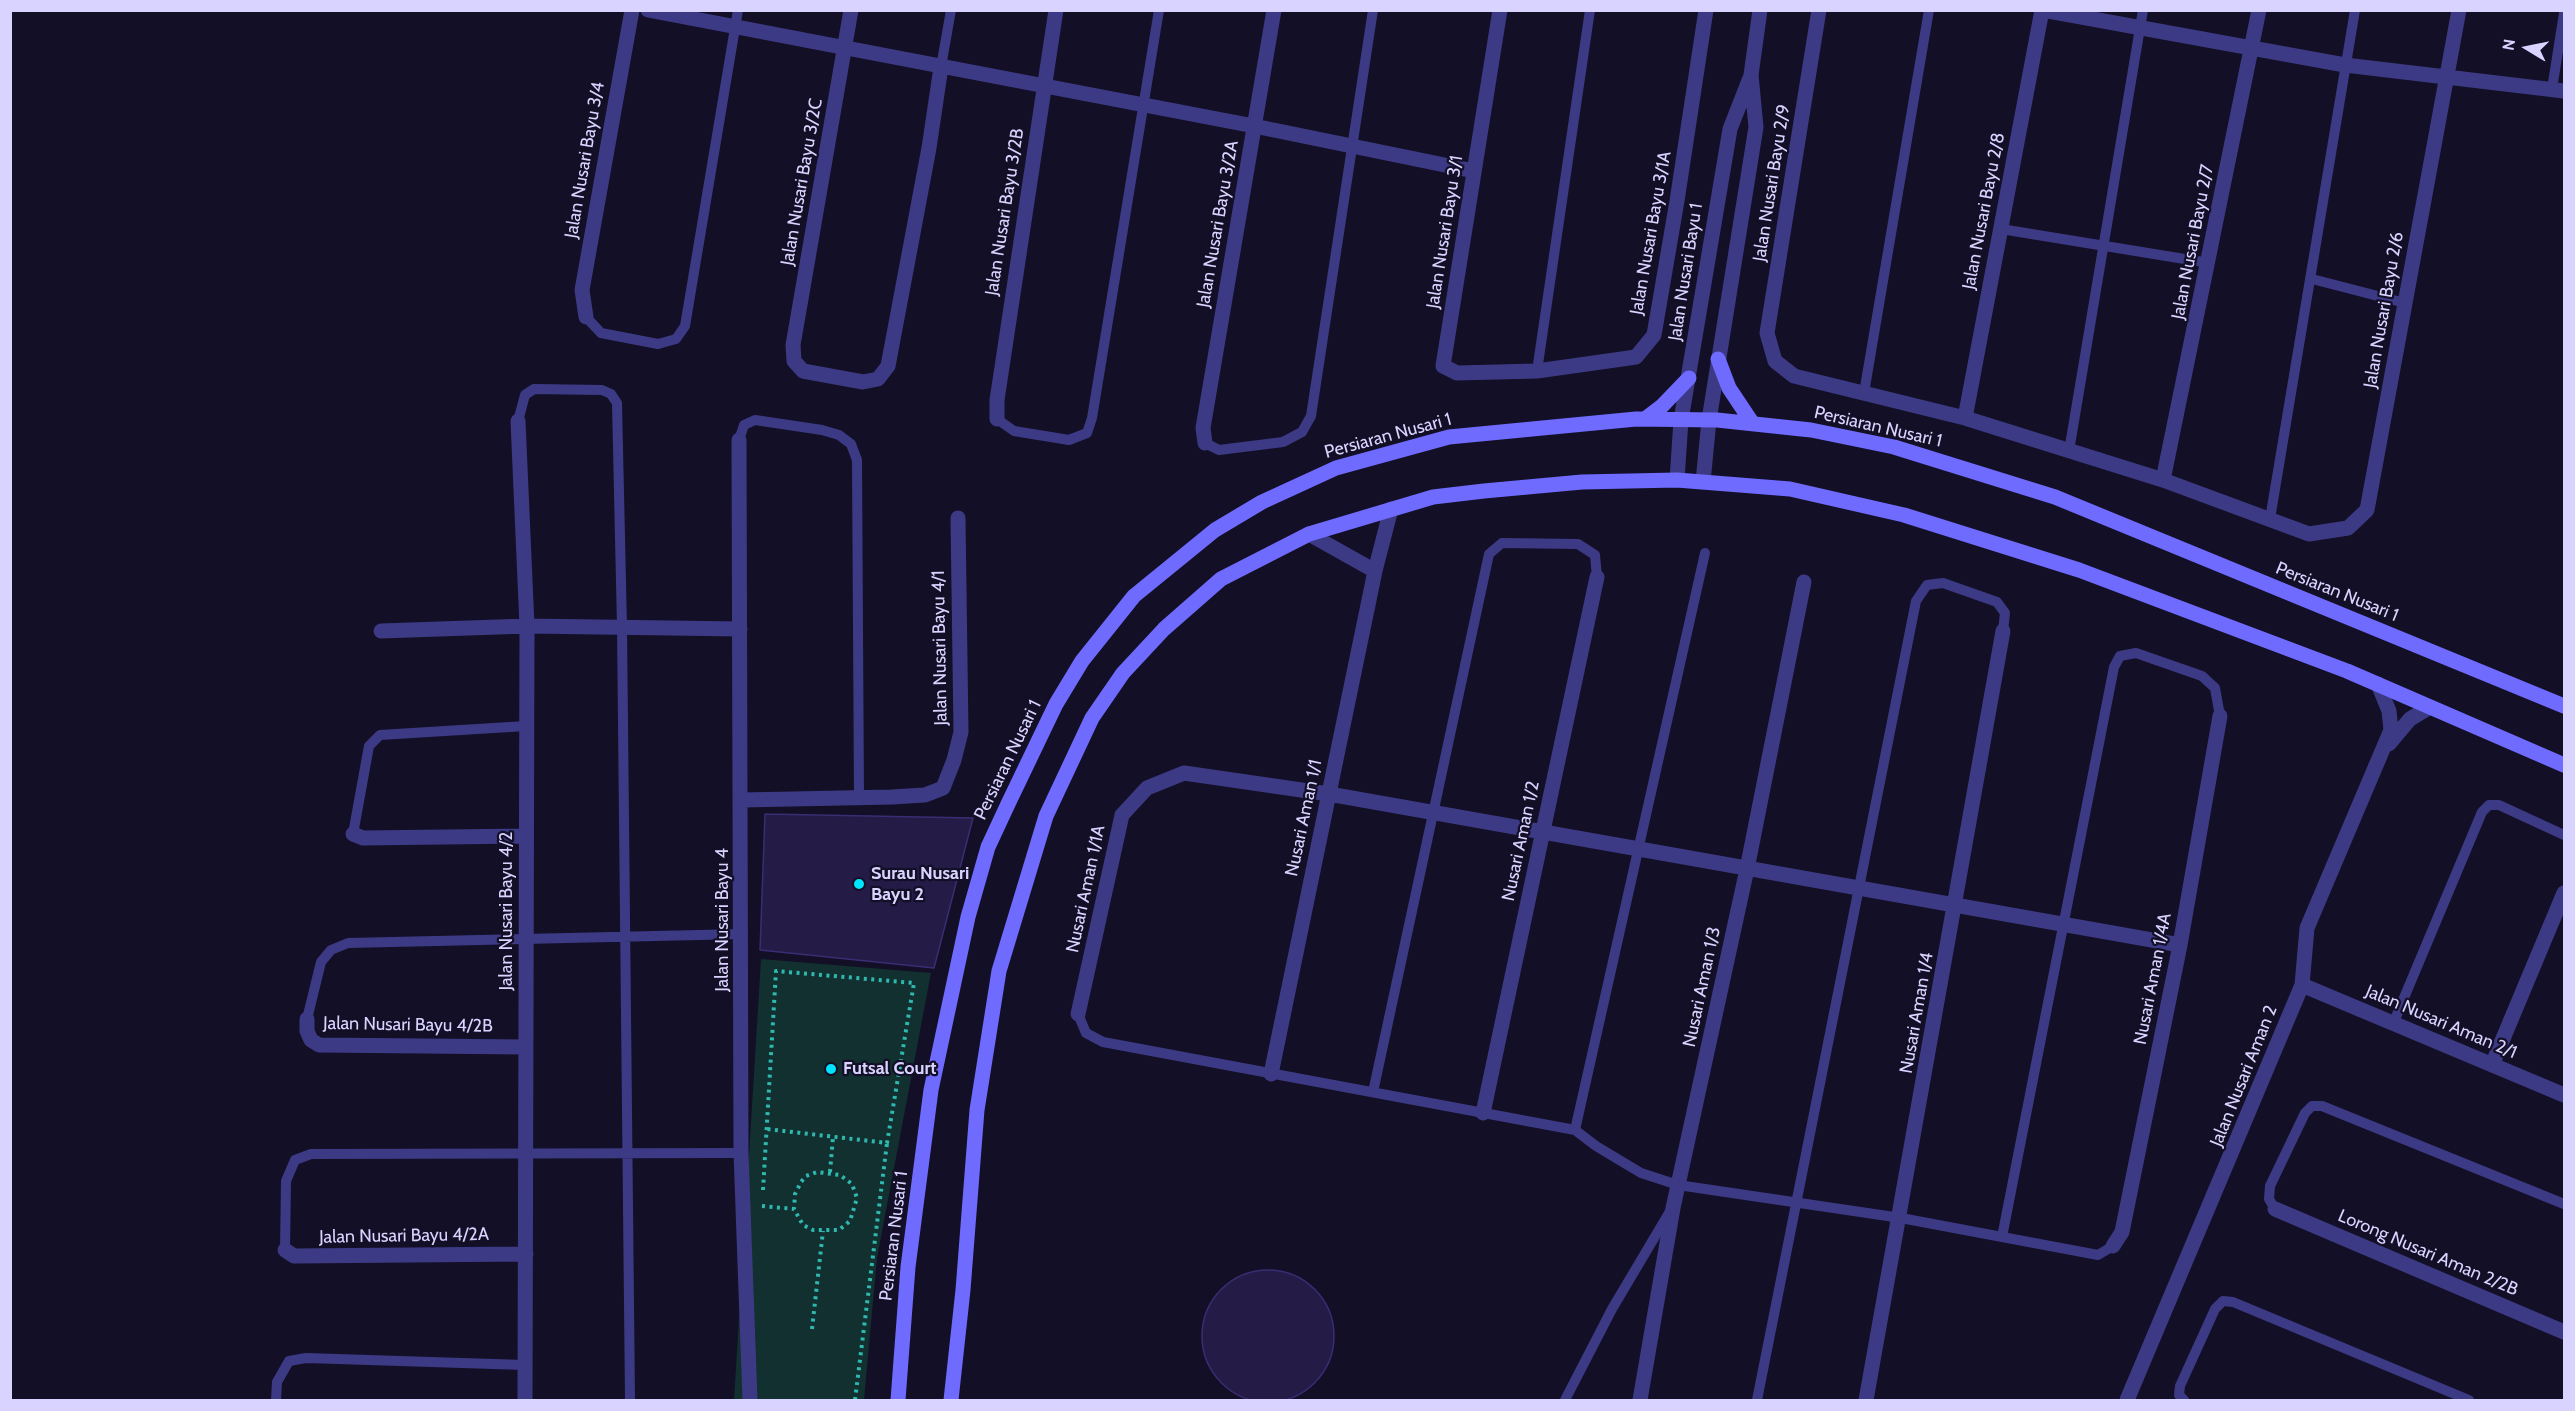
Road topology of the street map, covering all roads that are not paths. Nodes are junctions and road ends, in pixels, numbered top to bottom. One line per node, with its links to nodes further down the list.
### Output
1 (632, 10): 41 (street, Jalan Nusari Bayu 3/4)
2 (648, 10): 22 (street)
3 (738, 10): 22 (lane)
4 (851, 10): 24 (street, Jalan Nusari Bayu 3/2C)
5 (951, 10): 27 (lane)
6 (1056, 10): 30 (street, Jalan Nusari Bayu 3/2B)
7 (1159, 10): 32 (lane)
8 (1274, 10): 33 (street, Jalan Nusari Bayu 3/2A)
9 (1372, 10): 34 (lane)
10 (1500, 10): 35 (street, Jalan Nusari Bayu 3/1)
11 (1590, 10): 44 (lane)
12 (1706, 10): 44 (street, Jalan Nusari Bayu 3/1A)
13 (1760, 10): 28 (street, Jalan Nusari Bayu 1)
14 (1819, 10): 43 (street, Jalan Nusari Bayu 2/9)
15 (1929, 10): 46 (lane)
16 (2042, 10): 23 (street); 36 (street, Jalan Nusari Bayu 2/8)
17 (2143, 10): 23 (lane)
18 (2259, 10): 25 (street, Jalan Nusari Bayu 2/7)
19 (2355, 10): 26 (lane)
20 (2458, 10): 29 (street, Jalan Nusari Bayu 2/6)
21 (2565, 13): 31 (lane)
22 (734, 27): 24 (street); 41 (lane)
23 (2139, 29): 25 (street); 37 (lane)
24 (844, 48): 27 (street); 27 (street, Jalan Nusari Bayu 3/2C)
25 (2252, 50): 26 (street); 38 (street, Jalan Nusari Bayu 2/7)
26 (2345, 65): 29 (street); 39 (lane)
27 (941, 67): 30 (street)
28 (1751, 75): 42 (street, Jalan Nusari Bayu 1); 45 (street, Jalan Nusari Bayu 1)
29 (2446, 77): 31 (street); 40 (street, Jalan Nusari Bayu 2/6)
30 (1044, 87): 32 (street); 48 (street, Jalan Nusari Bayu 3/2B)
31 (2558, 90)
32 (1141, 105): 33 (street); 48 (lane)
33 (1254, 126): 34 (street); 55 (street, Jalan Nusari Bayu 3/2A)
34 (1350, 147): 35 (street); 55 (lane)
35 (1474, 171): 44 (street, Jalan Nusari Bayu 3/1)
36 (2001, 229): 37 (lane); 47 (street, Jalan Nusari Bayu 2/8)
37 (2103, 244): 38 (lane); 56 (lane)
38 (2209, 263): 58 (street, Jalan Nusari Bayu 2/7)
39 (2312, 279): 40 (lane); 62 (lane)
40 (2405, 303): 62 (street, Jalan Nusari Bayu 2/6)
41 (586, 317)
42 (1718, 359): 51 (street, Jalan Nusari Bayu 1); 53 (main road)
43 (1775, 361): 46 (street, Jalan Nusari Bayu 2/6)
44 (1537, 371)
45 (1689, 378): 49 (main road); 50 (street, Jalan Nusari Bayu 1)
46 (1864, 393): 47 (street, Jalan Nusari Bayu 2/6)
47 (1965, 418): 56 (street, Jalan Nusari Bayu 2/6)
48 (998, 419)
49 (1645, 419): 50 (main road, Persiaran Nusari 1); 128 (main road, Persiaran Nusari 1)
50 (1682, 420): 51 (main road, Persiaran Nusari 1); 57 (street, Jalan Nusari Bayu 1)
51 (1709, 420): 53 (main road, Persiaran Nusari 1); 59 (street, Jalan Nusari Bayu 1)
52 (518, 421): 68 (street, Jalan Nusari Bayu 4/2); 69 (lane)
53 (1753, 424): 74 (main road, Persiaran Nusari 1)
54 (739, 440): 70 (street, Jalan Nusari Bayu 4); 81 (lane)
55 (1205, 443)
56 (2069, 451): 58 (street, Jalan Nusari Bayu 2/6)
57 (1677, 480): 59 (main road); 60 (main road)
58 (2163, 480): 62 (street, Jalan Nusari Bayu 2/6)
59 (1703, 482): 73 (main road)
60 (1391, 509): 63 (main road); 65 (street, Nusari Aman 1/1)
61 (958, 518): 81 (street, Jalan Nusari Bayu 4/1)
62 (2270, 519)
63 (1309, 534): 65 (street); 129 (main road)
64 (1705, 553): 88 (lane)
65 (1375, 571): 80 (street, Nusari Aman 1/1)
66 (1597, 577): 83 (lane); 84 (street, Nusari Aman 1/2)
67 (1804, 582): 89 (street, Nusari Aman 1/3)
68 (527, 626): 69 (street); 71 (street); 77 (street, Jalan Nusari Bayu 4/2)
69 (622, 627): 70 (street); 95 (lane)
70 (740, 629): 82 (street, Jalan Nusari Bayu 4)
71 (381, 631)
72 (2003, 631): 90 (lane); 92 (street, Nusari Aman 1/4)
73 (2378, 684): 75 (main road); 78 (street, Jalan Nusari Aman 2)
74 (2565, 706)
75 (2430, 707): 78 (street, Jalan Nusari Aman 2); 79 (main road)
76 (2220, 716): 93 (lane); 97 (street, Nusari Aman 1/4A)
77 (526, 726): 85 (lane); 87 (street, Jalan Nusari Bayu 4/2)
78 (2376, 760): 98 (street, Jalan Nusari Aman 2)
79 (2565, 765)
80 (1329, 794): 83 (street, Nusari Aman 1/1A); 99 (street, Nusari Aman 1/1A); 104 (street, Nusari Aman 1/1)
81 (859, 797): 82 (street, Jalan Nusari Bayu 4/1)
82 (742, 800): 94 (street, Jalan Nusari Bayu 4)
83 (1435, 813): 84 (street, Nusari Aman 1/1A); 105 (lane)
84 (1542, 832): 88 (street, Nusari Aman 1/1A); 107 (street, Nusari Aman 1/2)
85 (353, 834): 87 (street)
86 (2565, 835): 101 (lane)
87 (526, 836): 96 (street, Jalan Nusari Bayu 4/2)
88 (1638, 850): 89 (street, Nusari Aman 1/1A); 108 (lane)
89 (1747, 869): 90 (street, Nusari Aman 1/1A); 112 (street, Nusari Aman 1/3)
90 (1858, 889): 92 (street, Nusari Aman 1/1A); 113 (lane)
91 (2565, 893): 103 (street)
92 (1956, 906): 93 (street, Nusari Aman 1/1A); 117 (street, Nusari Aman 1/4)
93 (2063, 925): 97 (street, Nusari Aman 1/1A); 118 (lane)
94 (743, 934): 95 (lane); 110 (street, Jalan Nusari Bayu 4)
95 (625, 937): 96 (lane); 109 (lane)
96 (526, 939): 100 (lane); 102 (street, Jalan Nusari Bayu 4/2)
97 (2180, 945): 119 (street, Nusari Aman 1/4A)
98 (2302, 985): 101 (street, Jalan Nusari Aman 2/1); 134 (street, Jalan Nusari Aman 2)
99 (1078, 1014): 104 (lane)
100 (307, 1019): 102 (street, Jalan Nusari Bayu 4/2B)
101 (2393, 1024): 103 (street, Jalan Nusari Aman 2/1)
102 (526, 1047): 111 (street, Jalan Nusari Bayu 4/2)
103 (2492, 1065): 106 (street, Jalan Nusari Aman 2/1)
104 (1271, 1074): 105 (lane)
105 (1373, 1092): 107 (lane)
106 (2565, 1095)
107 (1484, 1113): 108 (lane)
108 (1575, 1130): 112 (lane)
109 (627, 1153): 110 (lane); 111 (lane); 126 (lane)
110 (741, 1153): 127 (street, Jalan Nusari Bayu 4)
111 (525, 1154): 120 (lane); 121 (street, Jalan Nusari Bayu 4/2)
112 (1678, 1185): 113 (lane); 115 (street, Nusari Aman 1/3)
113 (1797, 1203): 117 (lane); 132 (lane)
114 (2565, 1204): 116 (lane)
115 (1673, 1208): 130 (lane); 131 (street, Nusari Aman 1/3)
116 (2275, 1209): 122 (street, Lorong Nusari Aman 2/2B)
117 (1901, 1218): 118 (lane); 133 (street, Nusari Aman 1/4)
118 (2002, 1237): 119 (lane)
119 (2113, 1246)
120 (285, 1250): 121 (street, Jalan Nusari Bayu 4/2A)
121 (526, 1254): 123 (street, Jalan Nusari Bayu 4/2)
122 (2565, 1332)
123 (525, 1365): 124 (lane); 125 (street, Jalan Nusari Bayu 4/2)
124 (276, 1401)
125 (525, 1401)
126 (630, 1401)
127 (750, 1401)
128 (898, 1401)
129 (951, 1401)
130 (1565, 1401)
131 (1640, 1401)
132 (1757, 1401)
133 (1866, 1401)
134 (2127, 1401)
135 (2184, 1401): 136 (lane)
136 (2469, 1401)

